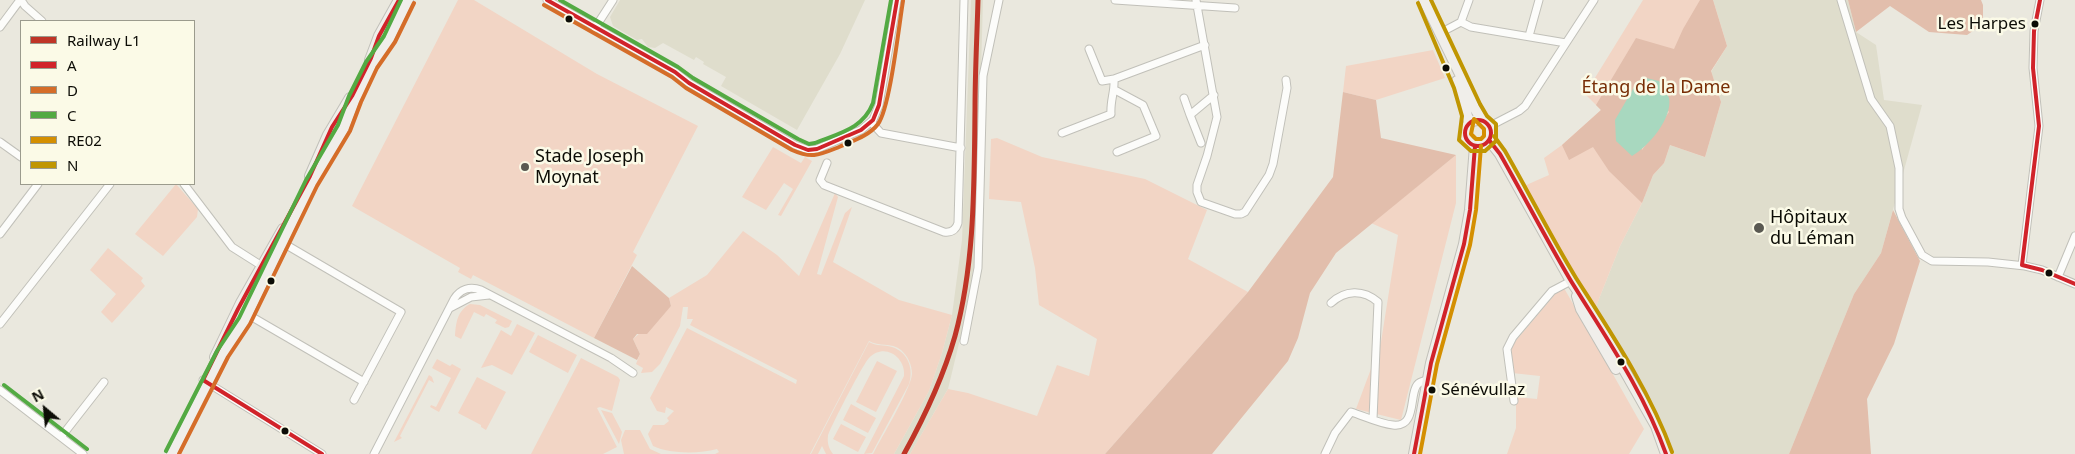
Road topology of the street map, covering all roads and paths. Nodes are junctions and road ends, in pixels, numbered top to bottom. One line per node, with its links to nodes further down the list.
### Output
1 (21, 0): 19 (street); 21 (street)
2 (398, 0): 18 (main road)
3 (408, 0): 18 (main road)
4 (547, 0): 22 (street)
5 (613, 0): 22 (street)
6 (897, 0): 35 (street)
7 (964, 0): 44 (street)
8 (998, 0): 68 (street)
9 (1115, 0): 16 (street)
10 (1424, 0): 23 (main road)
11 (1469, 0): 20 (street)
12 (1539, 0): 24 (street)
13 (1594, 0): 25 (street)
14 (1841, 0): 54 (street)
15 (2040, 0): 54 (street)
16 (1197, 3): 17 (street); 26 (street)
17 (1235, 8)
18 (395, 17): 42 (main road)
19 (41, 20)
20 (1461, 22): 23 (street); 24 (street)
21 (0, 27)
22 (595, 28): 35 (street)
23 (1440, 33): 28 (main road)
24 (1529, 36): 25 (street)
25 (1566, 42): 37 (street)
26 (1204, 46): 29 (street); 32 (street)
27 (1089, 49): 29 (street)
28 (1449, 54): 36 (main road); 37 (main road)
29 (1114, 79): 31 (street)
30 (1286, 80): 32 (street)
31 (1115, 90): 38 (street); 45 (street)
32 (1214, 95): 34 (street)
33 (1184, 98): 34 (street)
34 (1190, 114): 41 (street)
35 (871, 122): 44 (street)
36 (1469, 123): 37 (main road); 43 (main road)
37 (1486, 123): 39 (main road)
38 (1062, 133)
39 (1489, 140): 43 (main road); 57 (main road)
40 (0, 142): 46 (street)
41 (1201, 143)
42 (329, 146): 53 (main road); 55 (main road)
43 (1475, 146): 70 (main road)
44 (961, 148): 47 (street)
45 (1117, 152)
46 (20, 156)
47 (827, 164)
48 (37, 185): 51 (street)
49 (109, 185): 66 (street)
50 (185, 185): 55 (street)
51 (0, 234)
52 (2075, 236): 56 (street)
53 (283, 242): 55 (main road); 73 (street)
54 (2022, 265): 56 (street)
55 (265, 268): 63 (main road); 65 (main road)
56 (2058, 277): 58 (street)
57 (1570, 281): 76 (street); 86 (main road)
58 (2075, 284)
59 (473, 288): 60 (street); 61 (street); 64 (street)
60 (490, 296): 61 (street); 69 (street)
61 (474, 297): 64 (street)
62 (1331, 303): 77 (street)
63 (238, 309): 65 (main road); 67 (main road)
64 (448, 310): 83 (street)
65 (248, 314): 67 (main road); 73 (street)
66 (0, 324)
67 (236, 324): 72 (main road)
68 (964, 341)
69 (633, 373)
70 (1428, 380): 77 (street); 85 (main road)
71 (104, 382): 78 (street)
72 (205, 382): 80 (main road); 81 (main road); 82 (street)
73 (364, 382): 75 (street)
74 (0, 390): 78 (street)
75 (354, 400)
76 (1514, 401)
77 (1374, 419): 84 (street)
78 (61, 437): 79 (street)
79 (83, 454)
80 (167, 454)
81 (172, 454)
82 (322, 454)
83 (374, 454)
84 (1325, 454)
85 (1414, 454)
86 (1666, 454)

